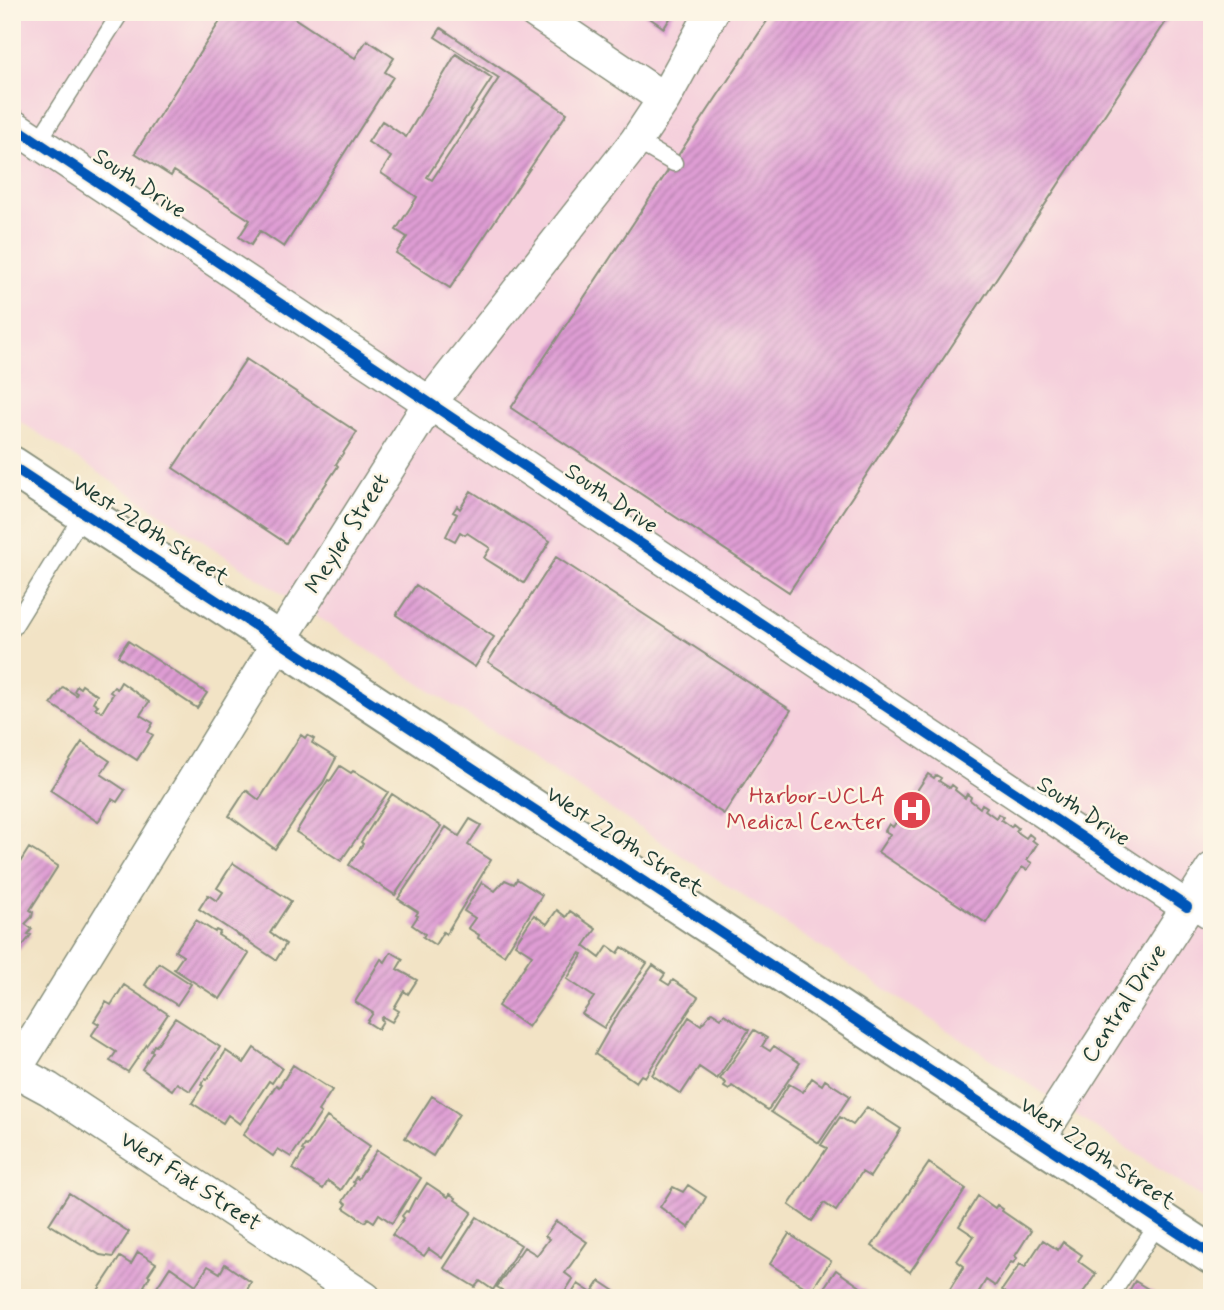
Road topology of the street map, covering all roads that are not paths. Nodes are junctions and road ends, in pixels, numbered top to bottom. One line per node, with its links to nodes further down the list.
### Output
1 (121, 12): 5 (lane)
2 (535, 12): 4 (street)
3 (712, 12): 4 (street, Meyler Street)
4 (664, 99): 6 (street, Meyler Street)
5 (20, 134): 8 (street, South Drive)
6 (636, 141): 7 (lane); 8 (street, Meyler Street)
7 (674, 163)
8 (429, 404): 12 (street, Meyler Street); 14 (street, South Drive)
9 (12, 466): 10 (street, West 220th Street)
10 (84, 513): 11 (lane); 12 (street, West 220th Street)
11 (12, 629)
12 (280, 640): 15 (street, Meyler Street); 16 (street, West 220th Street)
13 (1212, 869): 14 (street, Central Drive)
14 (1199, 915): 16 (street, Central Drive)
15 (13, 1072): 19 (street, West Fiat Street)
16 (1038, 1140): 17 (street, West 220th Street)
17 (1160, 1221): 18 (street, West 220th Street); 20 (lane)
18 (1210, 1249)
19 (365, 1298)
20 (1109, 1298)

